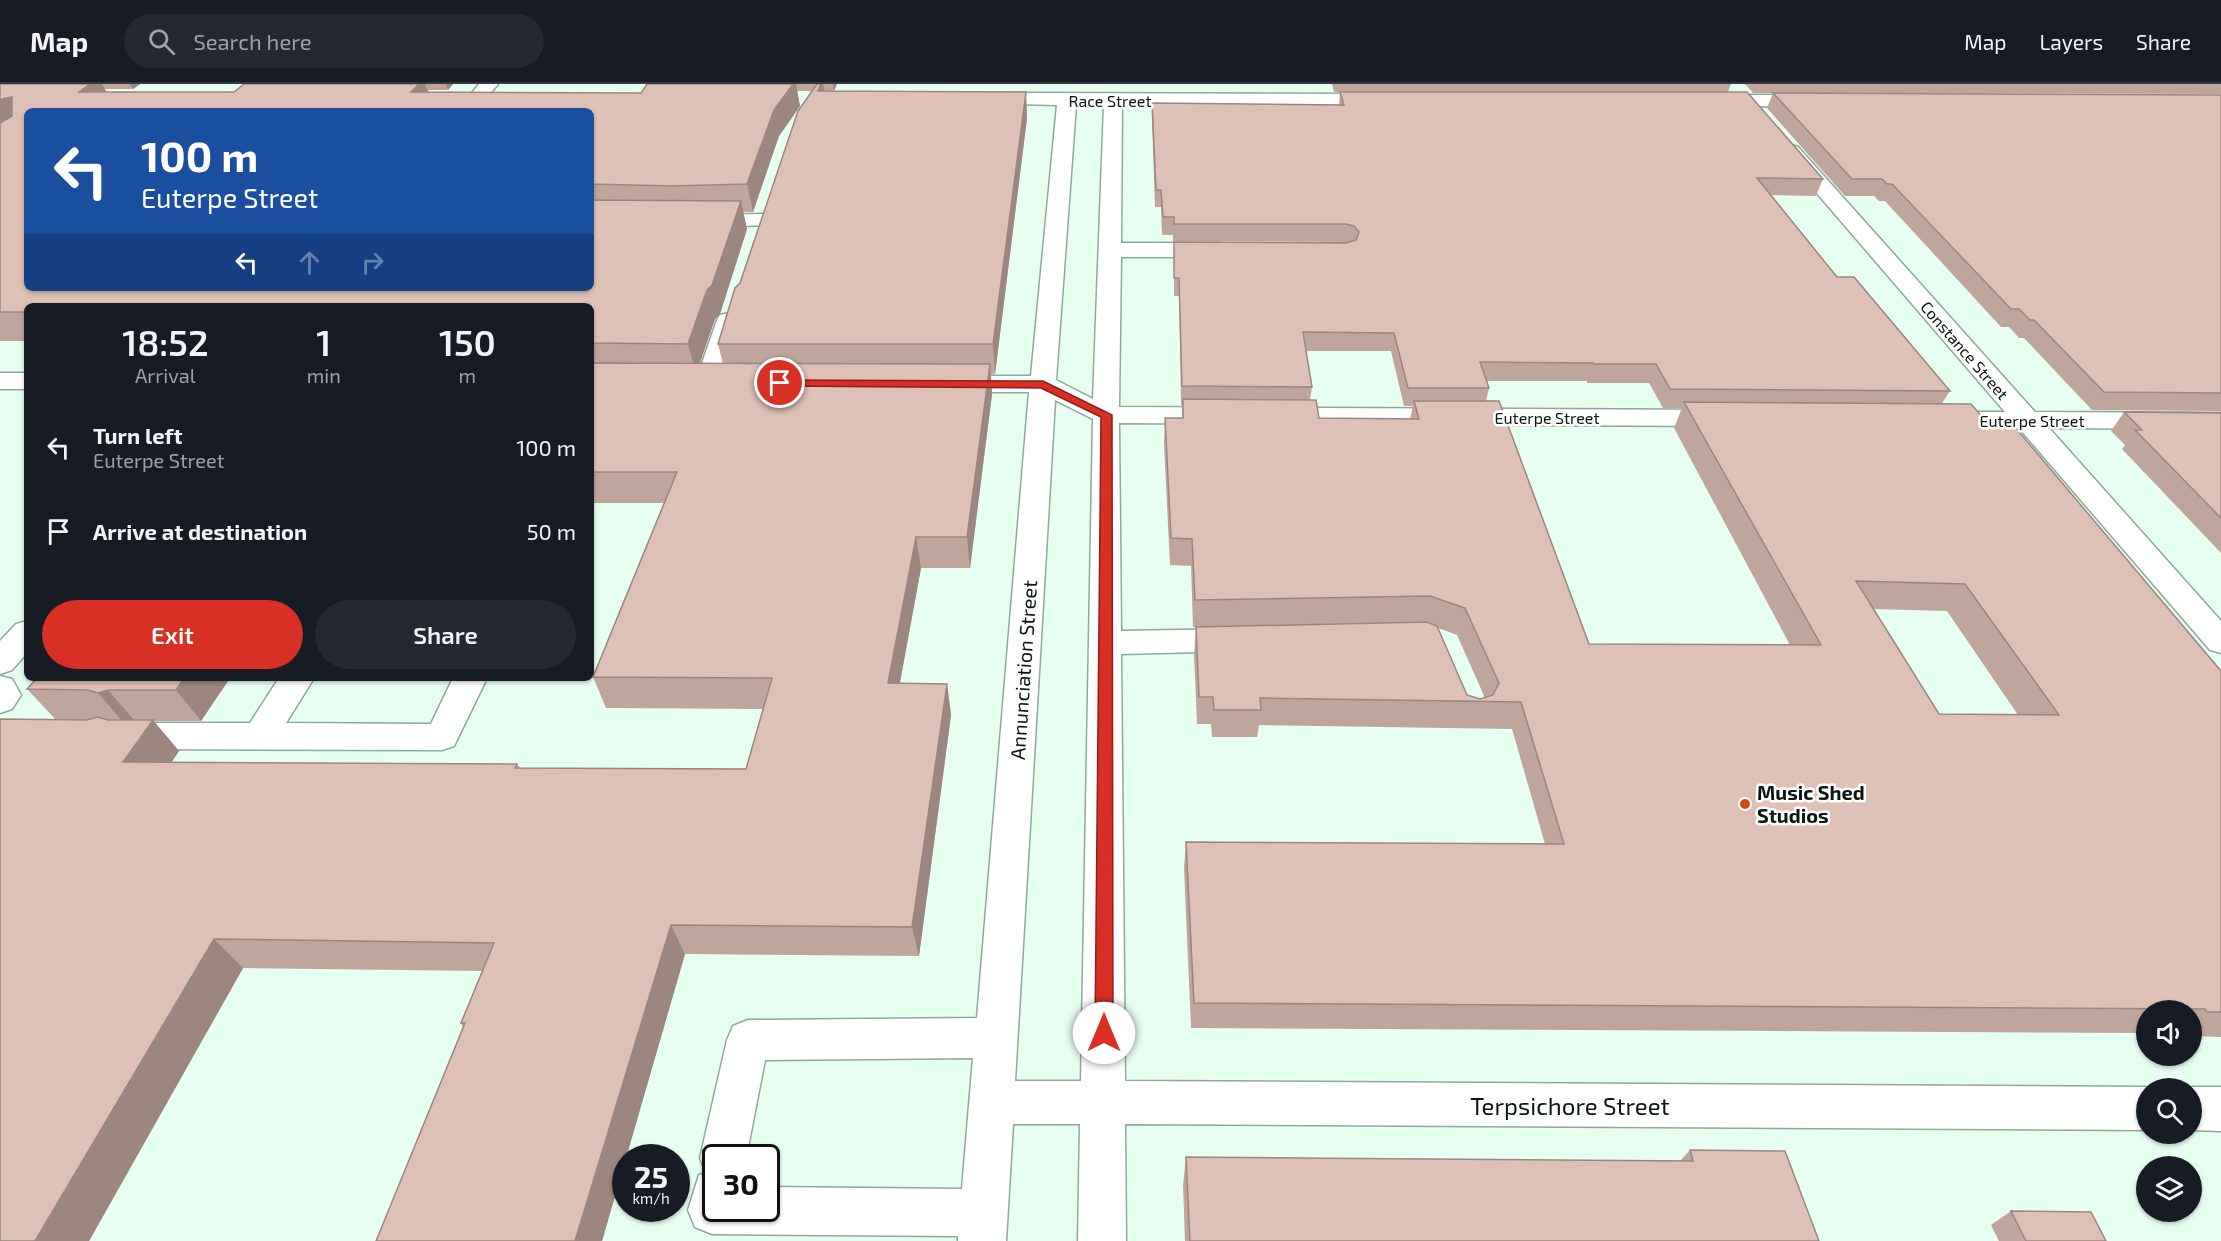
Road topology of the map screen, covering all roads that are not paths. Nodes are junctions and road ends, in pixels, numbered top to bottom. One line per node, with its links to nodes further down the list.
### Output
1 (493, 91): 3 (street)
2 (1740, 92): 8 (street); 9 (street); 23 (street, Constance Street)
3 (471, 98)
4 (959, 99): 5 (street, Race Street)
5 (1067, 99): 6 (street, Race Street); 19 (street, Annunciation Street)
6 (1113, 99): 7 (street, Race Street); 12 (street)
7 (1406, 100)
8 (1689, 101)
9 (1830, 101)
10 (771, 200): 11 (street)
11 (684, 221)
12 (1110, 250): 13 (street); 20 (street)
13 (1238, 250)
14 (733, 311): 17 (street)
15 (0, 381): 16 (street)
16 (24, 381)
17 (708, 383)
18 (923, 384): 19 (street, Euterpe Street)
19 (1043, 384): 20 (street, Euterpe Street); 36 (street, Annunciation Street)
20 (1106, 415): 21 (street, Euterpe Street); 28 (street)
21 (1752, 419)
22 (1919, 420): 23 (street, Euterpe Street)
23 (2026, 420): 24 (street, Euterpe Street); 27 (street, Constance Street)
24 (2221, 421)
25 (24, 635): 29 (street)
26 (1270, 639): 28 (street)
27 (2221, 642)
28 (1106, 643): 38 (street)
29 (0, 662)
30 (295, 681): 35 (street)
31 (469, 681): 35 (street)
32 (0, 688): 33 (street)
33 (0, 700)
34 (117, 736): 35 (street)
35 (259, 737)
36 (998, 1038): 37 (street, Annunciation Street); 42 (street)
37 (993, 1101): 38 (street, Terpsichore Street); 44 (street, Annunciation Street)
38 (1104, 1102): 39 (street, Terpsichore Street); 45 (street)
39 (2136, 1109)
40 (2202, 1109): 41 (street)
41 (2221, 1109)
42 (726, 1144)
43 (780, 1214): 44 (street)
44 (983, 1227)
45 (1102, 1241)

